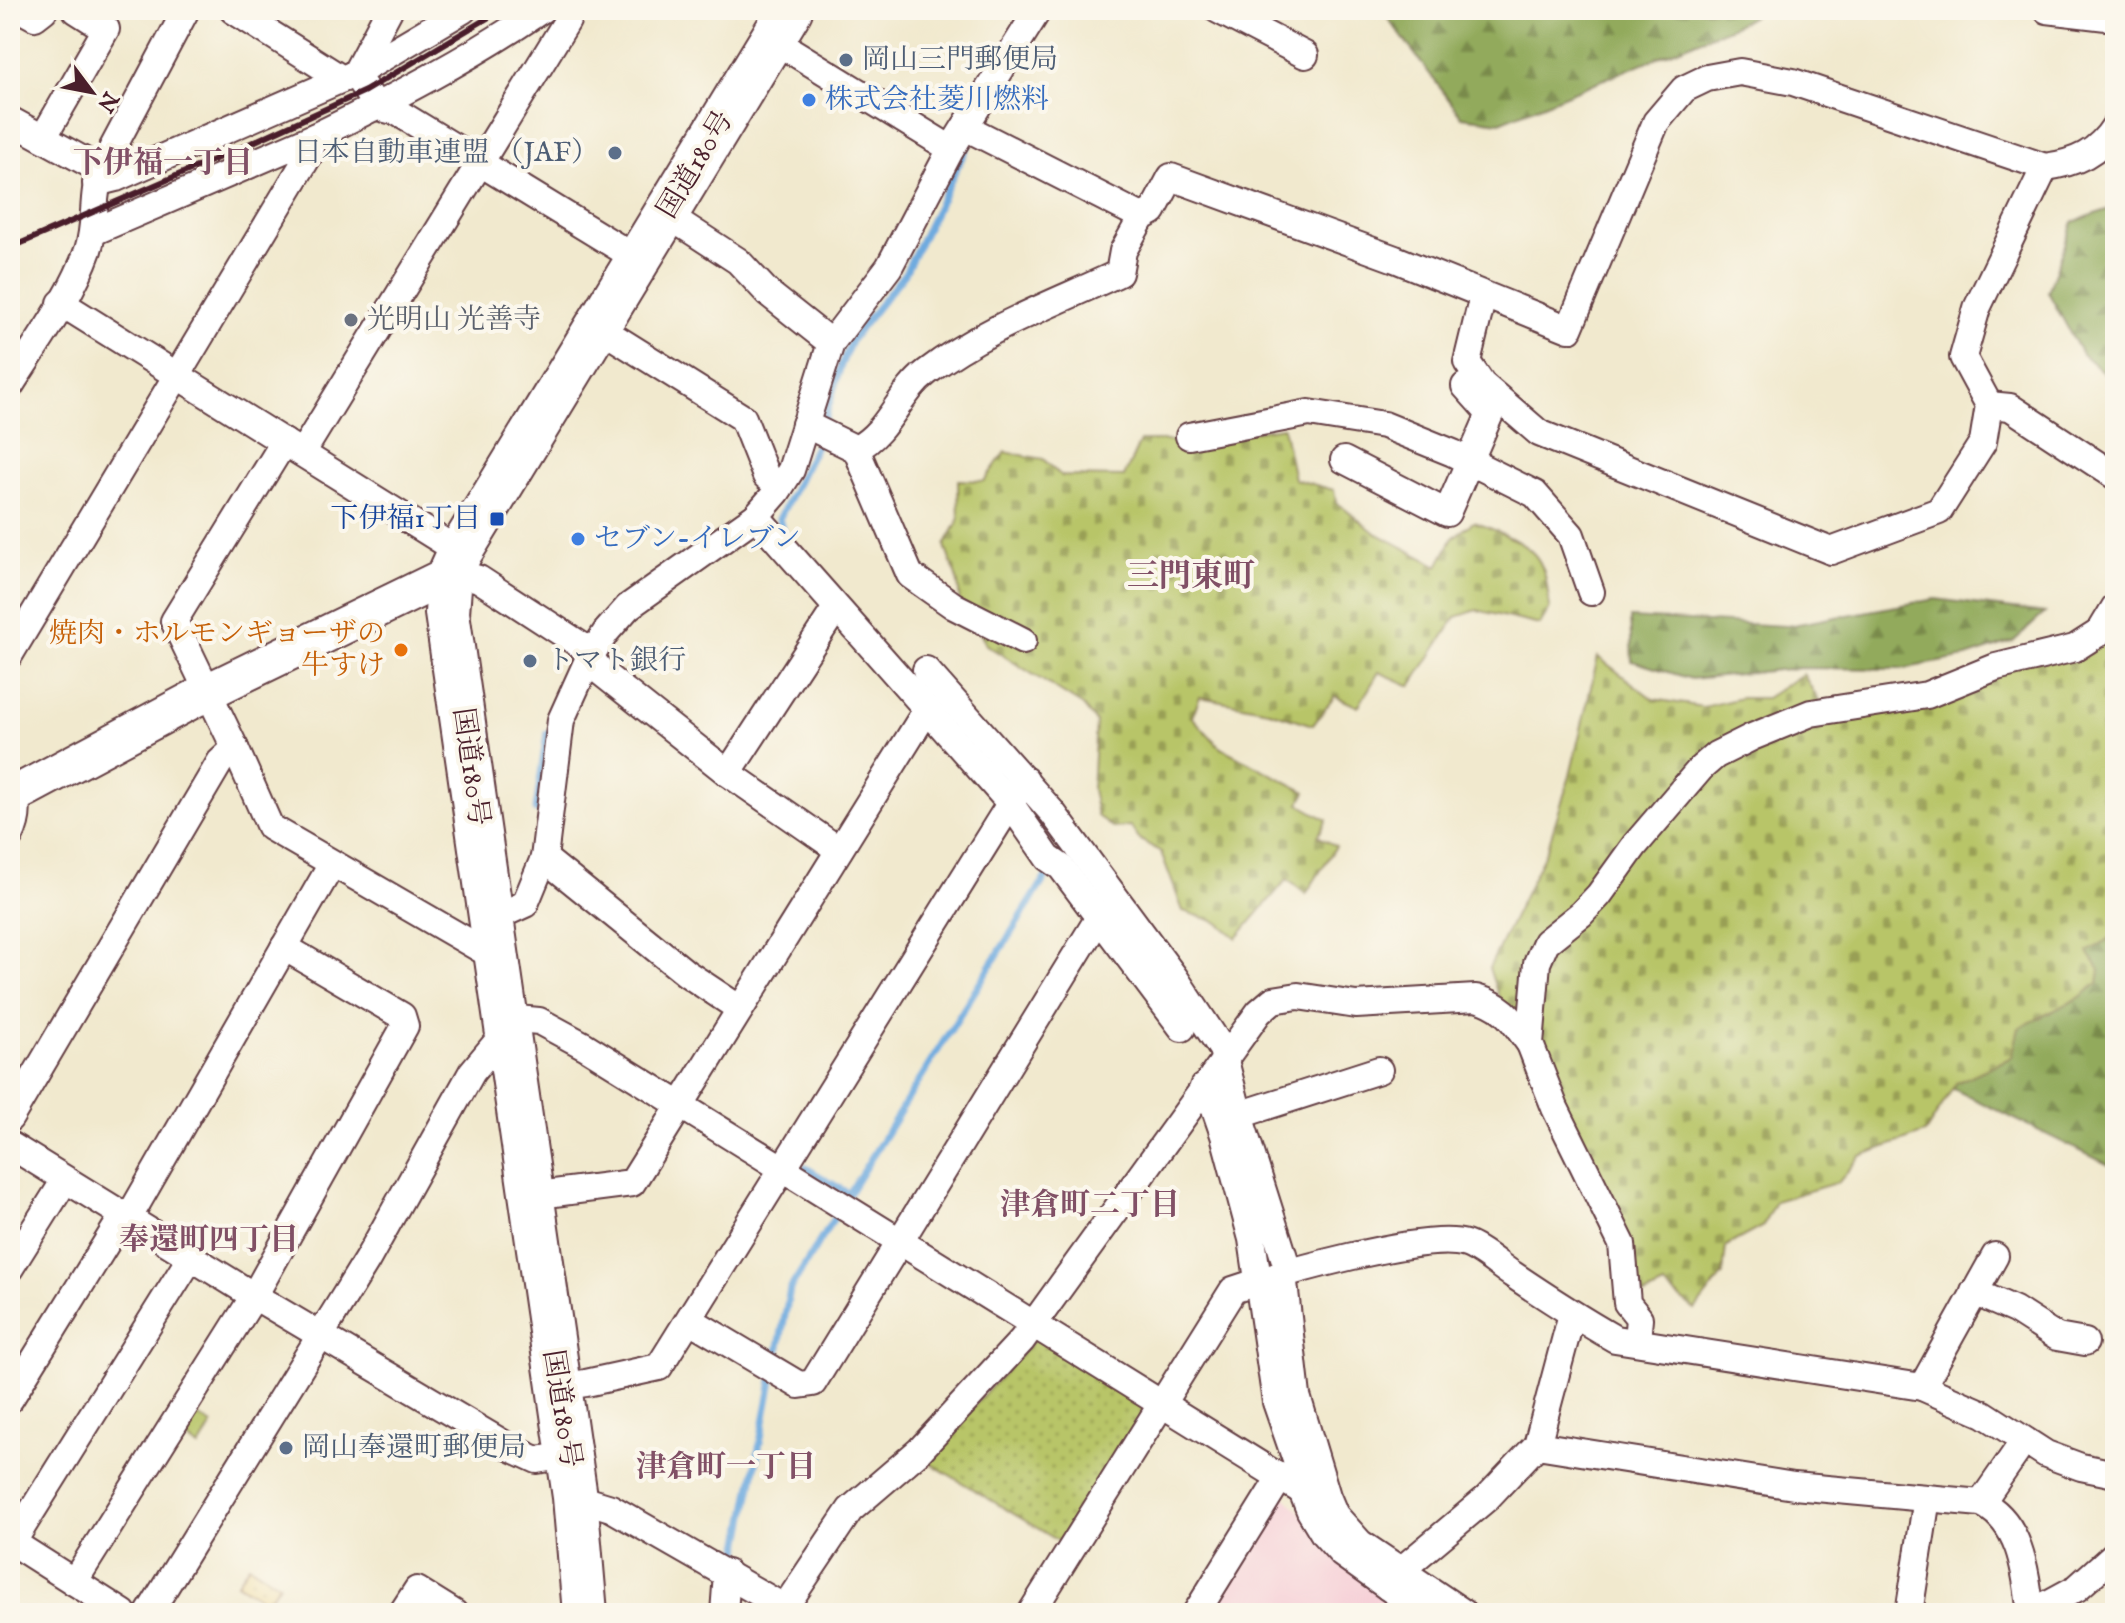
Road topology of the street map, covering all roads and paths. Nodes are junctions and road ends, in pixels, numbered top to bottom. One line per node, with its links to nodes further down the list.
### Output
1 (22, 10): 2 (street)
2 (44, 10)
3 (76, 10): 22 (street)
4 (186, 10): 26 (street)
5 (233, 10): 16 (street)
6 (389, 10): 16 (street)
7 (463, 10): 16 (street)
8 (541, 10): 17 (street)
9 (569, 10): 24 (street)
10 (1038, 10): 20 (street)
11 (1218, 10): 15 (street)
12 (2047, 10): 13 (street)
13 (2115, 18)
14 (781, 25): 23 (street); 27 (highway, 国道180号)
15 (1305, 55)
16 (349, 77): 17 (street); 26 (street)
17 (377, 107): 21 (street); 24 (street)
18 (10, 120): 22 (street)
19 (2115, 126): 25 (street)
20 (974, 131): 23 (street); 28 (street)
21 (314, 137): 29 (street); 36 (street)
22 (43, 138): 26 (street)
23 (951, 149): 34 (street)
24 (481, 164): 30 (street); 41 (street)
25 (2045, 167): 31 (street); 38 (street)
26 (98, 176): 29 (street)
27 (666, 214): 30 (highway, 国道180号); 34 (street)
28 (1142, 217): 31 (street); 42 (street)
29 (93, 232): 32 (street)
30 (639, 260): 33 (highway, 国道180号)
31 (1483, 296): 35 (street)
32 (61, 303): 36 (street); 37 (street)
33 (598, 327): 46 (street); 47 (highway, 国道180号)
34 (831, 343): 39 (street)
35 (1467, 362): 38 (street); 44 (street)
36 (176, 375): 41 (street); 52 (street)
37 (10, 386)
38 (1989, 405): 45 (street)
39 (816, 429): 42 (street); 46 (street)
40 (1189, 436): 44 (street)
41 (293, 448): 47 (street); 55 (street)
42 (856, 449): 51 (street)
43 (1344, 460): 44 (street)
44 (1470, 462): 48 (street)
45 (2115, 476)
46 (772, 499): 50 (street); 53 (street)
47 (455, 563): 53 (street); 55 (street); 66 (highway, 国道180号)
48 (1591, 592)
49 (2115, 607): 71 (street)
50 (836, 608): 56 (street); 58 (street)
51 (1023, 641)
52 (10, 654)
53 (589, 658): 58 (street); 63 (street)
54 (926, 670): 56 (street)
55 (209, 691): 57 (street); 59 (street)
56 (944, 714): 60 (street); 62 (street)
57 (235, 748): 64 (street); 76 (street)
58 (728, 773): 62 (street)
59 (12, 791): 61 (street)
60 (1018, 791): 65 (street); 65 (street); 78 (street)
61 (10, 836)
62 (839, 850): 68 (street)
63 (544, 858): 66 (street); 68 (street)
64 (332, 864): 66 (street); 67 (street)
65 (1104, 908): 70 (street); 73 (street); 82 (street)
66 (495, 939): 69 (highway, 国道180号)
67 (284, 947): 81 (street); 88 (street)
68 (740, 1009): 74 (street)
69 (507, 1024): 74 (street); 80 (highway, 国道180号); 92 (street)
70 (1182, 1028)
71 (1530, 1044): 73 (street); 93 (street)
72 (1379, 1070): 75 (street)
73 (1215, 1072): 75 (street); 86 (street); 91 (street)
74 (680, 1105): 78 (street); 80 (street)
75 (1239, 1115): 86 (street)
76 (10, 1118)
77 (10, 1145): 79 (street)
78 (783, 1169): 82 (street); 90 (street)
79 (65, 1180): 81 (street); 85 (street)
80 (531, 1196): 95 (highway, 国道180号)
81 (125, 1218): 84 (street); 97 (street)
82 (899, 1241): 90 (street); 91 (street)
83 (1995, 1256): 87 (street)
84 (191, 1257): 88 (street); 106 (street)
85 (10, 1268)
86 (1275, 1277): 89 (street); 98 (street); 103 (street); 109 (street)
87 (1974, 1292): 94 (street); 96 (street)
88 (254, 1296): 92 (street); 110 (street)
89 (1572, 1314): 93 (street); 100 (street)
90 (690, 1320): 95 (street)
91 (1034, 1324): 98 (street); 111 (street)
92 (321, 1336): 102 (street); 113 (street)
93 (1637, 1341): 96 (street)
94 (2085, 1342)
95 (557, 1387): 102 (highway, 国道180号)
96 (1922, 1387): 99 (street)
97 (10, 1399)
98 (1163, 1403): 103 (street); 118 (street)
99 (2024, 1441): 101 (street); 105 (street)
100 (1537, 1445): 104 (street); 109 (street)
101 (2115, 1474)
102 (572, 1476): 108 (street); 116 (highway, 国道180号)
103 (1291, 1483): 109 (street); 119 (street)
104 (1927, 1498): 105 (street); 122 (street)
105 (1981, 1503): 107 (street)
106 (11, 1542): 110 (street)
107 (2115, 1554)
108 (735, 1578): 111 (street); 117 (street)
109 (1394, 1578): 120 (street); 121 (street)
110 (74, 1582): 112 (street)
111 (789, 1610)
112 (123, 1613)
113 (149, 1613)
114 (402, 1613): 115 (street)
115 (454, 1613)
116 (585, 1613)
117 (724, 1613)
118 (1031, 1613)
119 (1196, 1613)
120 (1424, 1613)
121 (1464, 1613)
122 (1909, 1613)

